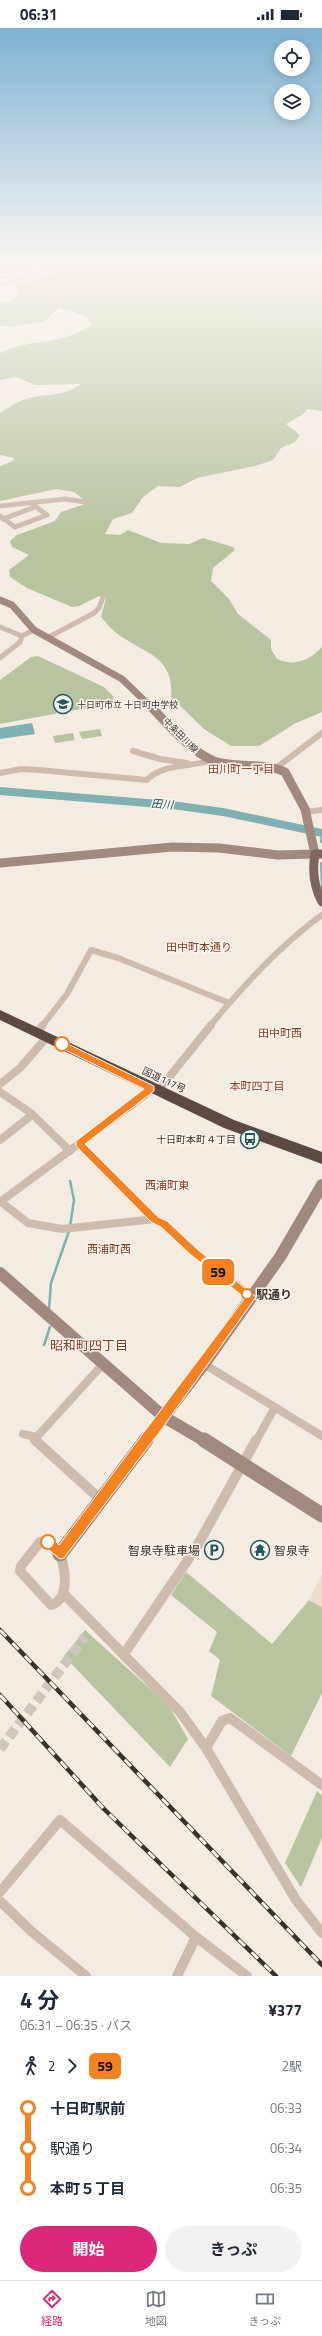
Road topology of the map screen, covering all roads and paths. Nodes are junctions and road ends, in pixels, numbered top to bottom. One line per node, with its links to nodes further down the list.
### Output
1 (86, 502): 2 (street)
2 (33, 505): 3 (street); 4 (street); 4 (street)
3 (0, 506)
4 (2, 518)
5 (103, 597): 10 (street)
6 (0, 600): 8 (main road, 中条田川線)
7 (0, 627): 9 (street)
8 (34, 630): 9 (street); 10 (main road, 中条田川線)
9 (22, 636): 11 (street)
10 (47, 638): 14 (main road, 中条田川線)
11 (0, 658)
12 (322, 733): 16 (street)
13 (133, 751): 15 (street)
14 (209, 761): 15 (street); 16 (main road, 中条田川線)
15 (188, 763): 17 (street)
16 (276, 768): 19 (main road)
17 (0, 773)
18 (322, 810): 19 (street)
19 (306, 812): 20 (main road)
20 (318, 854): 21 (main road); 22 (main road)
21 (0, 863)
22 (322, 902)
23 (322, 915): 24 (street)
24 (229, 1002): 26 (street); 28 (street)
25 (0, 1015): 26 (highway, 国道117号)
26 (42, 1035): 27 (street); 28 (highway, 国道117号)
27 (0, 1084)
28 (155, 1090): 32 (street); 34 (highway, 国道117号)
29 (0, 1092): 30 (street)
30 (32, 1115): 31 (street); 33 (street)
31 (0, 1140)
32 (80, 1144): 33 (street); 37 (street)
33 (70, 1151): 36 (street)
34 (322, 1158)
35 (322, 1185): 39 (main road)
36 (0, 1202): 37 (street)
37 (155, 1219): 39 (street)
38 (0, 1273): 40 (main road)
39 (252, 1297): 41 (main road)
40 (103, 1364): 43 (main road); 46 (street)
41 (204, 1364): 42 (street); 43 (main road)
42 (274, 1409): 45 (street); 47 (street)
43 (164, 1416): 47 (main road); 48 (main road)
44 (23, 1434): 46 (street)
45 (322, 1436)
46 (36, 1437): 48 (street)
47 (244, 1464): 49 (main road); 52 (street)
48 (102, 1500): 50 (main road)
49 (322, 1515)
50 (60, 1554): 51 (street); 51 (street)
51 (63, 1593): 52 (street)
52 (124, 1654): 53 (street)
53 (206, 1748): 54 (street); 57 (street)
54 (322, 1784)
55 (0, 1892): 58 (street)
56 (0, 1902): 59 (street)
57 (322, 1933)
58 (196, 1937): 60 (street); 61 (street)
59 (86, 1976)
60 (178, 1976)
61 (247, 1976)

